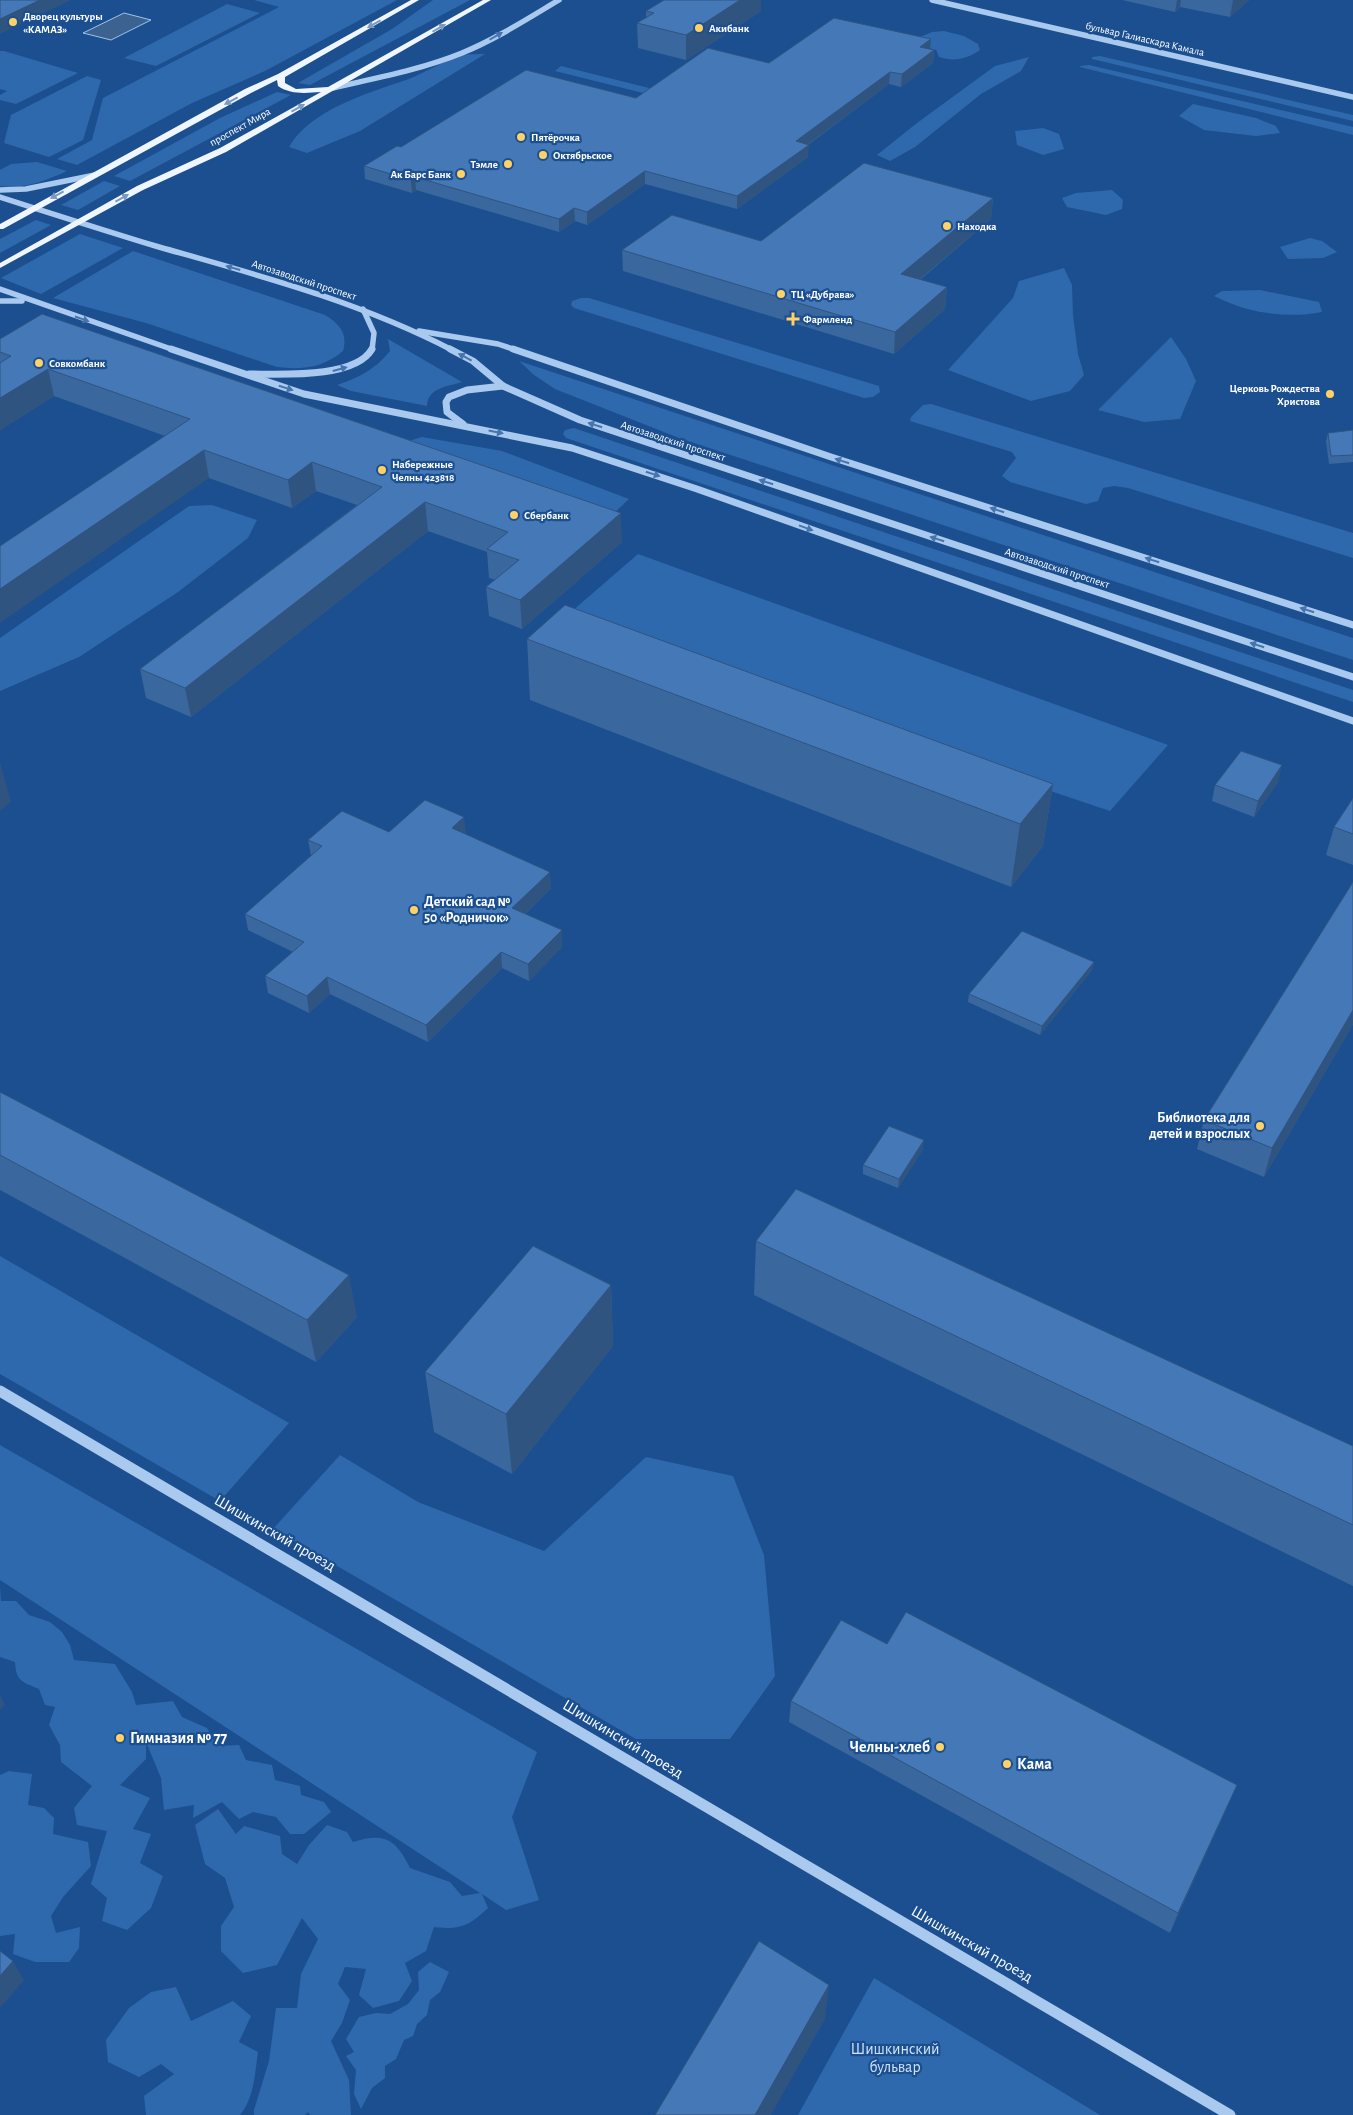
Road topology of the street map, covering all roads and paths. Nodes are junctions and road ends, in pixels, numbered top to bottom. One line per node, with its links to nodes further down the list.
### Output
1 (416, 0): 5 (main road, проспект Мира, one-way to 5)
2 (488, 0): 6 (main road, проспект Мира, one-way to 2)
3 (559, 0): 6 (street, one-way to 3)
4 (932, 0): 7 (street, бульвар Галиаскара Камала)
5 (281, 76): 6 (main road); 8 (main road, проспект Мира, one-way to 8)
6 (333, 88): 12 (main road, проспект Мира, one-way to 6)
7 (1353, 97)
8 (96, 175): 9 (street); 11 (main road, проспект Мира, one-way to 11)
9 (0, 190)
10 (0, 197): 11 (street, Автозаводский проспект)
11 (34, 208): 12 (street, Автозаводский проспект); 13 (main road, проспект Мира)
12 (80, 222): 14 (main road, проспект Мира); 18 (street, Автозаводский проспект, one-way to 12)
13 (0, 227)
14 (0, 266)
15 (0, 290): 17 (street)
16 (0, 301): 17 (street)
17 (36, 302): 20 (street, one-way to 20)
18 (363, 309): 19 (street, Автозаводский проспект); 20 (street, one-way to 18)
19 (411, 329): 21 (street, Автозаводский проспект, one-way to 19); 23 (street, one-way to 19)
20 (239, 373): 22 (street, one-way to 22)
21 (503, 386): 22 (street); 24 (street, Автозаводский проспект, one-way to 21)
22 (467, 427): 25 (street, one-way to 25)
23 (1353, 625)
24 (1353, 677)
25 (1353, 721)
26 (0, 1391): 27 (street, Шишкинский проезд)
27 (1230, 2115)

